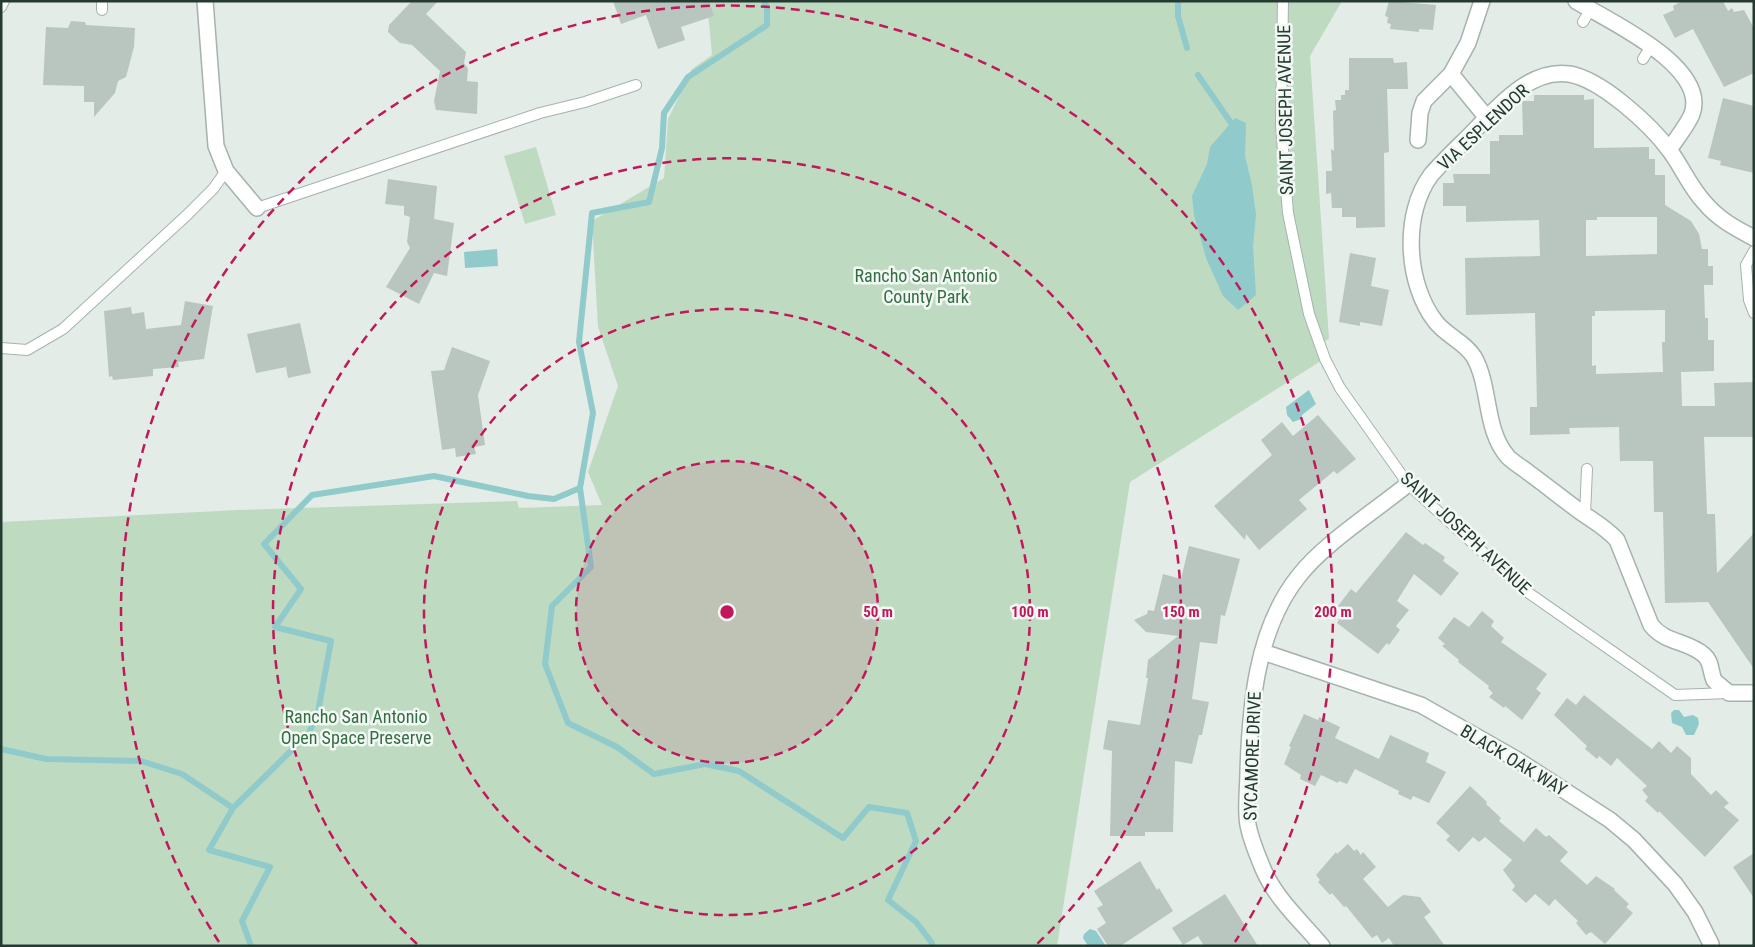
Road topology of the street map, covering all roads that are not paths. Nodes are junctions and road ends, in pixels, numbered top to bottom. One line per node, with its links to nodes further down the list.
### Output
1 (4, 1): 6 (lane)
2 (205, 1): 12 (street)
3 (1284, 1): 19 (lane, SAINT JOSEPH AVENUE)
4 (1482, 1): 7 (street)
5 (1576, 1): 11 (street)
6 (1, 7)
7 (1452, 74): 9 (street); 10 (street)
8 (636, 85): 13 (lane)
9 (1487, 118): 11 (street, VIA ESPLENDOR); 20 (street, VIA ESPLENDOR)
10 (1418, 140)
11 (1669, 150): 14 (street, VIA ESPLENDOR)
12 (226, 171): 13 (street); 17 (lane)
13 (256, 208)
14 (1754, 238)
15 (1754, 251): 16 (lane)
16 (1754, 313)
17 (1, 348)
18 (1587, 469): 20 (lane)
19 (1408, 484): 21 (street, SYCAMORE DRIVE); 22 (lane, SAINT JOSEPH AVENUE)
20 (1585, 515): 22 (street, VIA ESPLENDOR)
21 (1263, 652): 24 (street, BLACK OAK WAY); 25 (street, SYCAMORE DRIVE)
22 (1729, 693): 23 (street)
23 (1754, 693)
24 (1711, 944)
25 (1322, 946)

